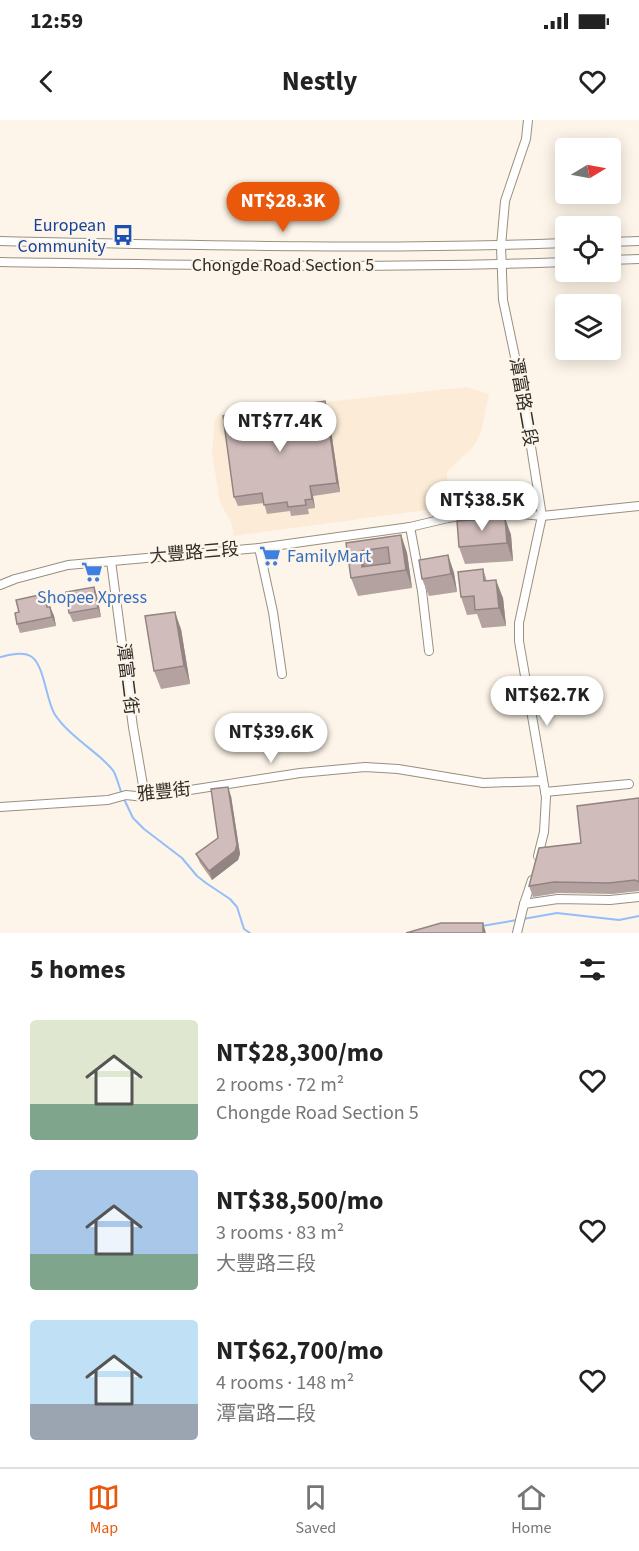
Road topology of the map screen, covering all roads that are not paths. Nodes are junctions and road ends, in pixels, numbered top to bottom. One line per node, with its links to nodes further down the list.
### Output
1 (528, 120): 6 (street, 潭富路二段)
2 (639, 240): 4 (street)
3 (0, 241): 6 (street, Chongde Road Section 5)
4 (621, 241)
5 (555, 244): 6 (street, Chongde Road Section 5)
6 (501, 246): 11 (street, 潭富路二段)
7 (639, 259): 8 (street)
8 (621, 260)
9 (0, 262): 11 (street, Chongde Road Section 5)
10 (555, 262): 11 (street, Chongde Road Section 5)
11 (501, 264): 13 (street, 潭富路二段)
12 (639, 506): 13 (street, 大豐路三段)
13 (542, 516): 14 (street, 大豐路三段); 21 (street, 潭富路二段)
14 (410, 527): 15 (street, 大豐路三段); 18 (street)
15 (259, 548): 16 (street, 大豐路三段); 19 (street)
16 (111, 561): 17 (street, 大豐路三段); 25 (street, 潭富二街)
17 (0, 585)
18 (429, 651)
19 (282, 674)
20 (585, 691): 21 (street)
21 (530, 699): 22 (street, 潭富路二段)
22 (543, 781): 24 (street, 潭富路二段); 25 (street, 雅豐街)
23 (629, 784): 24 (street)
24 (545, 792): 27 (street, 潭富路二段)
25 (145, 796): 26 (street, 雅豐街)
26 (0, 807)
27 (537, 861)
28 (534, 870): 30 (street)
29 (639, 897): 30 (street)
30 (524, 904): 31 (street)
31 (517, 933)

